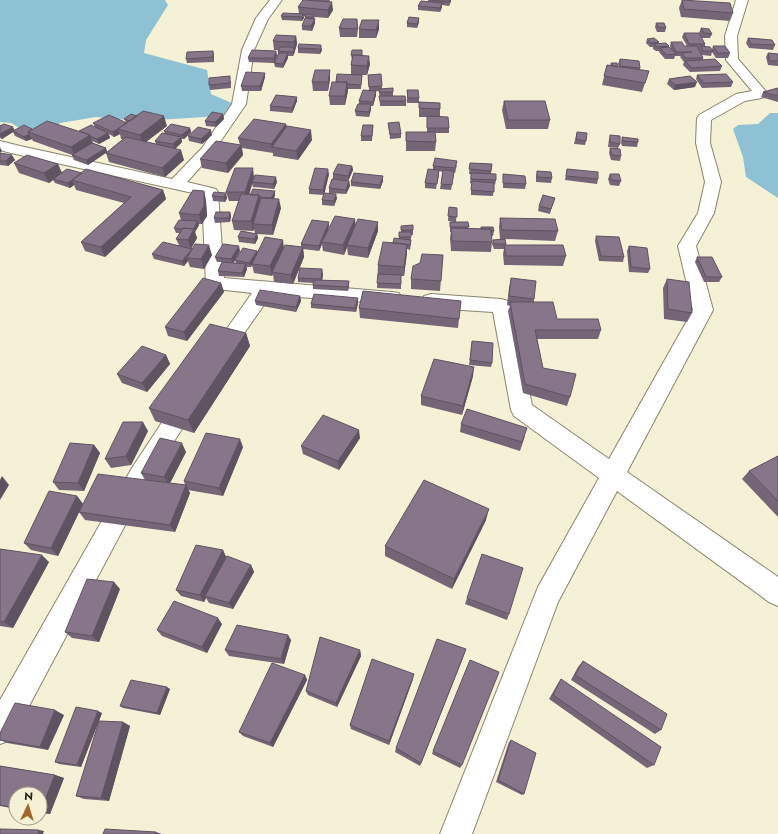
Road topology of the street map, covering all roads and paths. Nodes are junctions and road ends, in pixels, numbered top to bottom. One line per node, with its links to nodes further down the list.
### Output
1 (276, 0): 4 (street)
2 (742, 0): 8 (street)
3 (0, 145): 4 (street)
4 (176, 185): 5 (street)
5 (266, 288): 6 (street); 7 (street)
6 (778, 593)
7 (0, 729)
8 (456, 834)

